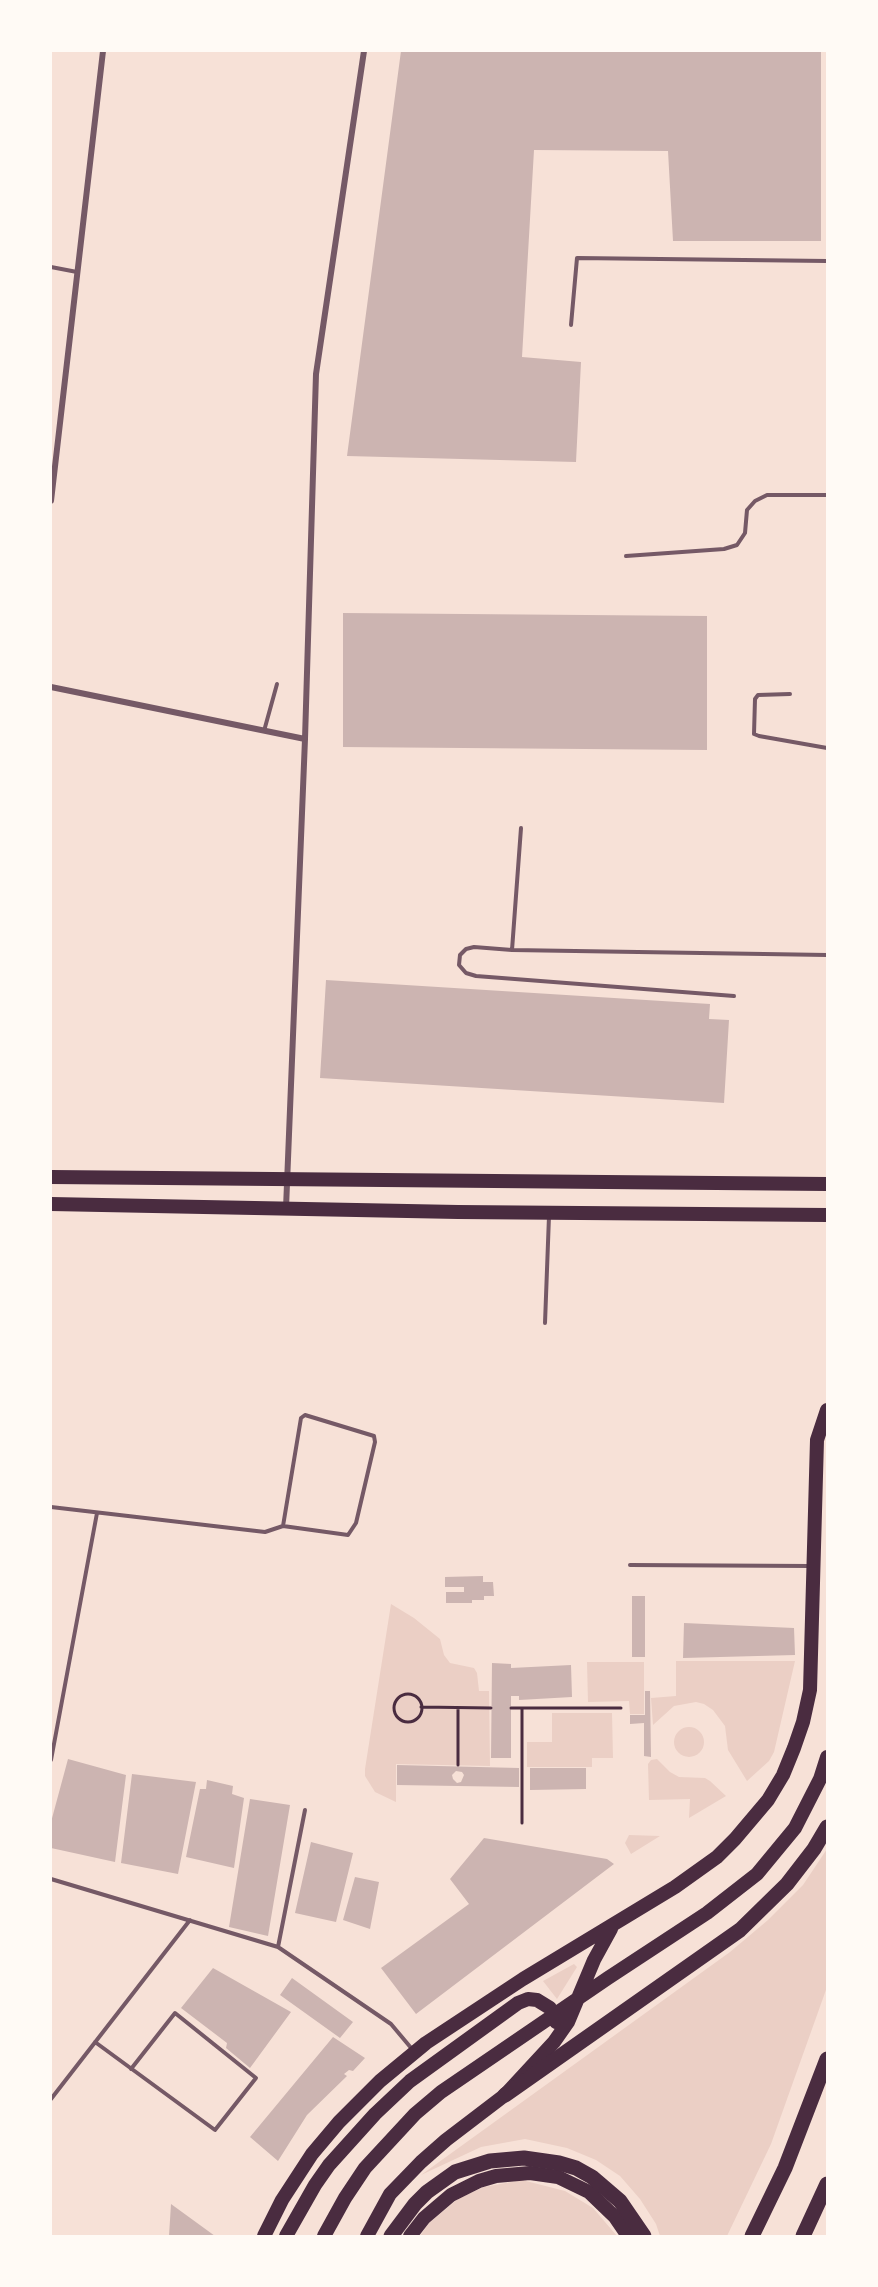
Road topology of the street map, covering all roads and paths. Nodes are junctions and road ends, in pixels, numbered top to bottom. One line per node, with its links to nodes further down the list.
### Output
1 (103, 51): 5 (street)
2 (364, 51): 14 (street)
3 (827, 261): 6 (lane)
4 (51, 267): 5 (lane)
5 (77, 272): 8 (street)
6 (571, 325)
7 (827, 495): 9 (lane)
8 (51, 501)
9 (626, 555)
10 (277, 684): 13 (lane)
11 (51, 687): 13 (street)
12 (790, 694): 15 (lane)
13 (264, 731): 14 (street)
14 (305, 739): 21 (street)
15 (827, 748)
16 (521, 828): 17 (lane)
17 (512, 950): 18 (lane); 19 (lane)
18 (827, 955)
19 (734, 996)
20 (51, 1177): 21 (main road)
21 (287, 1179): 22 (main road); 24 (street)
22 (827, 1184)
23 (51, 1204): 24 (main road)
24 (286, 1209): 25 (main road)
25 (549, 1213): 26 (main road); 27 (lane)
26 (827, 1215)
27 (545, 1323)
28 (827, 1412): 33 (main road)
29 (51, 1508): 30 (lane)
30 (97, 1513): 31 (lane); 41 (lane)
31 (283, 1526): 31 (lane)
32 (630, 1565): 33 (lane)
33 (814, 1566): 48 (main road)
34 (421, 1707): 34 (path); 35 (path)
35 (458, 1708): 36 (path); 42 (path)
36 (491, 1708)
37 (511, 1708): 38 (path)
38 (522, 1708): 39 (path); 44 (path)
39 (621, 1708)
40 (827, 1756): 60 (main road)
41 (51, 1760)
42 (458, 1765)
43 (305, 1810): 49 (lane)
44 (522, 1823)
45 (827, 1827): 55 (highway)
46 (51, 1879): 47 (lane)
47 (190, 1920): 49 (lane); 50 (lane)
48 (614, 1925): 51 (main road); 52 (main road)
49 (278, 1947): 52 (lane)
50 (95, 2042): 54 (lane); 56 (lane)
51 (554, 2042): 55 (main road); 59 (main road)
52 (414, 2052): 58 (main road)
53 (827, 2059): 66 (highway)
54 (132, 2068): 54 (lane)
55 (505, 2095): 61 (main road)
56 (51, 2099)
57 (827, 2184): 67 (highway)
58 (264, 2236)
59 (286, 2236)
60 (324, 2236)
61 (366, 2236)
62 (391, 2236): 65 (highway)
63 (410, 2236): 64 (main road)
64 (628, 2236)
65 (644, 2236)
66 (752, 2236)
67 (803, 2236)

